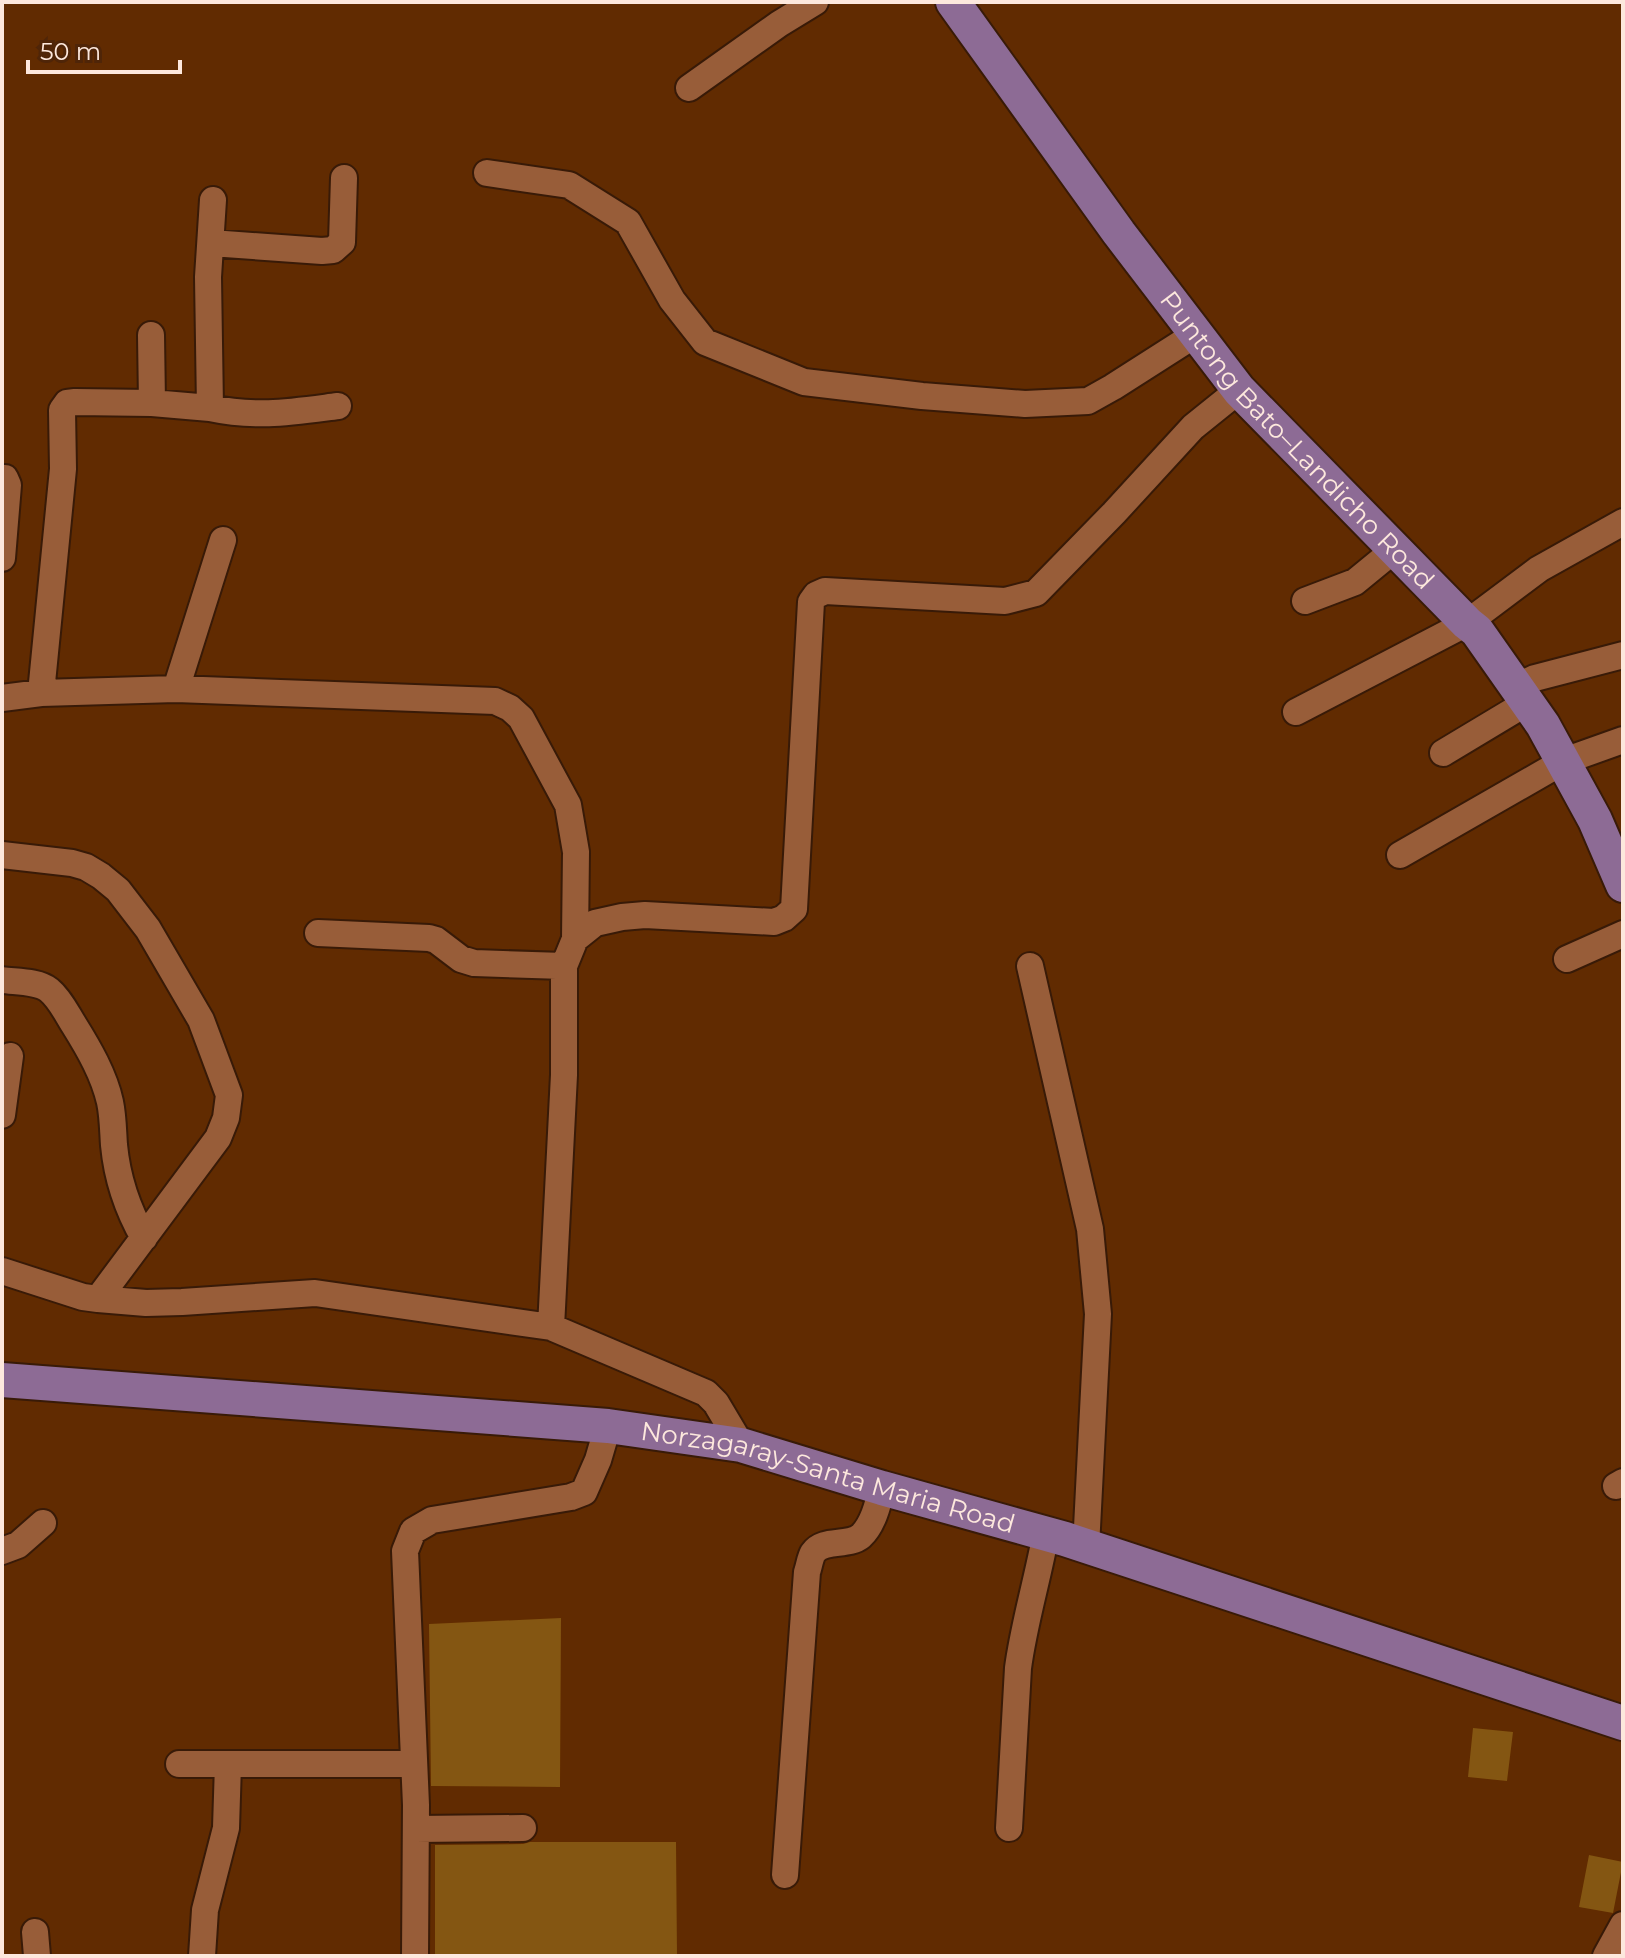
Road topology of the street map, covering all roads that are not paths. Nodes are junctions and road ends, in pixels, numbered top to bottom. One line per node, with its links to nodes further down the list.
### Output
1 (815, 2): 3 (street)
2 (953, 2): 8 (main road, Puntong Bato–Landicho Road)
3 (689, 88)
4 (487, 173): 8 (street)
5 (344, 178): 7 (street)
6 (213, 200): 7 (street)
7 (211, 243): 13 (street)
8 (1196, 334): 10 (main road, Puntong Bato–Landicho Road)
9 (151, 335): 11 (street)
10 (1239, 390): 17 (main road, Puntong Bato–Landicho Road); 35 (street)
11 (152, 403): 13 (street); 23 (street)
12 (338, 406): 13 (street)
13 (210, 408)
14 (2, 478): 18 (street)
15 (1623, 522): 20 (street)
16 (223, 540): 22 (street)
17 (1394, 550): 19 (street); 20 (main road, Puntong Bato–Landicho Road)
18 (2, 558)
19 (1305, 601)
20 (1467, 623): 24 (main road, Puntong Bato–Landicho Road); 26 (street)
21 (1623, 655): 24 (street)
22 (176, 689): 23 (street); 35 (street)
23 (41, 693): 25 (street)
24 (1523, 694): 28 (street); 29 (main road, Puntong Bato–Landicho Road)
25 (2, 698)
26 (1296, 712)
27 (1623, 740): 29 (street)
28 (1443, 753)
29 (1564, 761): 31 (street); 32 (main road, Puntong Bato–Landicho Road)
30 (2, 855): 42 (street)
31 (1400, 855)
32 (1623, 885)
33 (318, 933): 37 (street)
34 (1623, 934): 36 (street)
35 (575, 939): 37 (street)
36 (1567, 959)
37 (564, 966): 45 (street)
38 (1030, 966): 52 (street)
39 (2, 980): 42 (street)
40 (10, 1056): 41 (street)
41 (2, 1115)
42 (144, 1238): 44 (street)
43 (2, 1271): 44 (street)
44 (98, 1299): 45 (street)
45 (551, 1327): 48 (street)
46 (2, 1380): 47 (main road, Norzagaray-Santa Maria Road)
47 (608, 1426): 48 (main road, Norzagaray-Santa Maria Road); 57 (street)
48 (741, 1445): 49 (main road, Norzagaray-Santa Maria Road)
49 (882, 1488): 51 (main road, Norzagaray-Santa Maria Road); 61 (street)
50 (43, 1523): 53 (street)
51 (1046, 1533): 52 (main road, Norzagaray-Santa Maria Road); 59 (street)
52 (1086, 1547): 54 (main road, Norzagaray-Santa Maria Road)
53 (2, 1551)
54 (1623, 1723)
55 (179, 1764): 56 (street)
56 (228, 1764): 57 (street); 63 (street)
57 (414, 1764): 60 (street)
58 (523, 1828): 60 (street)
59 (1009, 1828)
60 (416, 1829): 64 (street)
61 (785, 1875)
62 (1623, 1925): 65 (street)
63 (202, 1956)
64 (415, 1956)
65 (1606, 1956)

